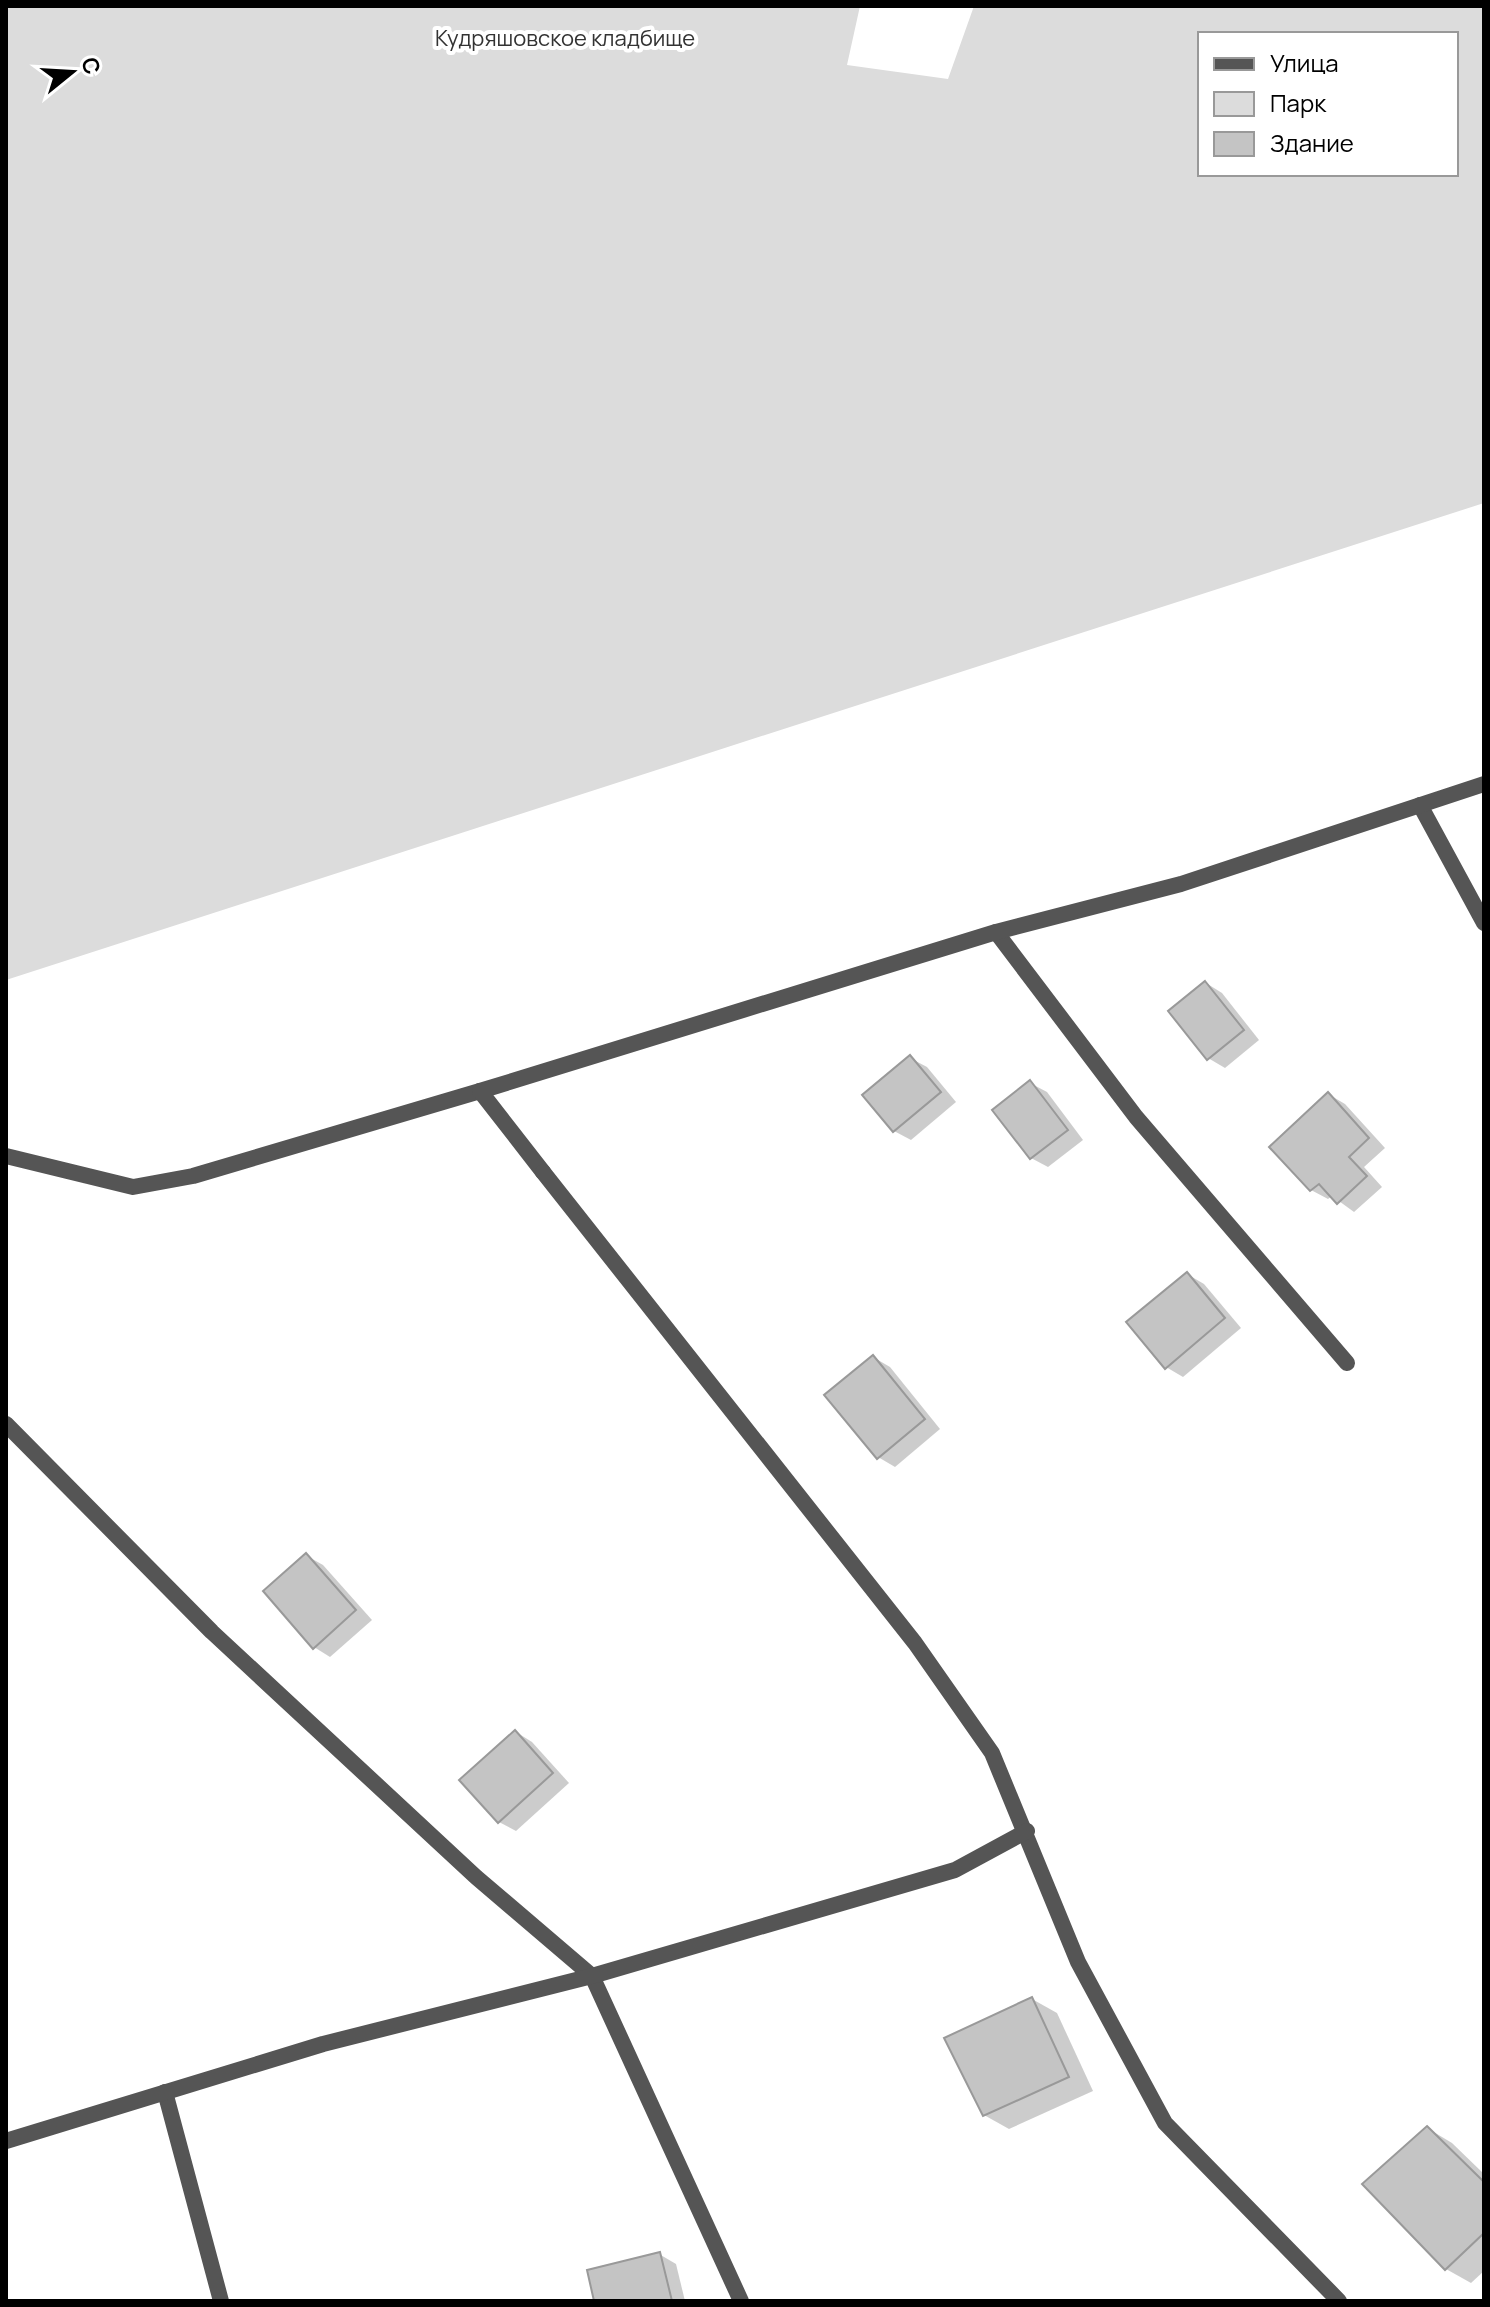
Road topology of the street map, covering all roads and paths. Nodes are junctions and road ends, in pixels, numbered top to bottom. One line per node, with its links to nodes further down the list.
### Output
1 (1484, 784): 2 (street)
2 (1420, 805): 3 (street); 4 (street)
3 (1484, 923)
4 (996, 932): 5 (street); 7 (street)
5 (480, 1091): 6 (street); 9 (street)
6 (6, 1156)
7 (1347, 1363)
8 (6, 1424): 10 (street)
9 (1027, 1831): 10 (street); 15 (street)
10 (592, 1976): 11 (street); 14 (street)
11 (165, 2092): 12 (street); 13 (street)
12 (6, 2141)
13 (221, 2301)
14 (741, 2301)
15 (1339, 2301)

